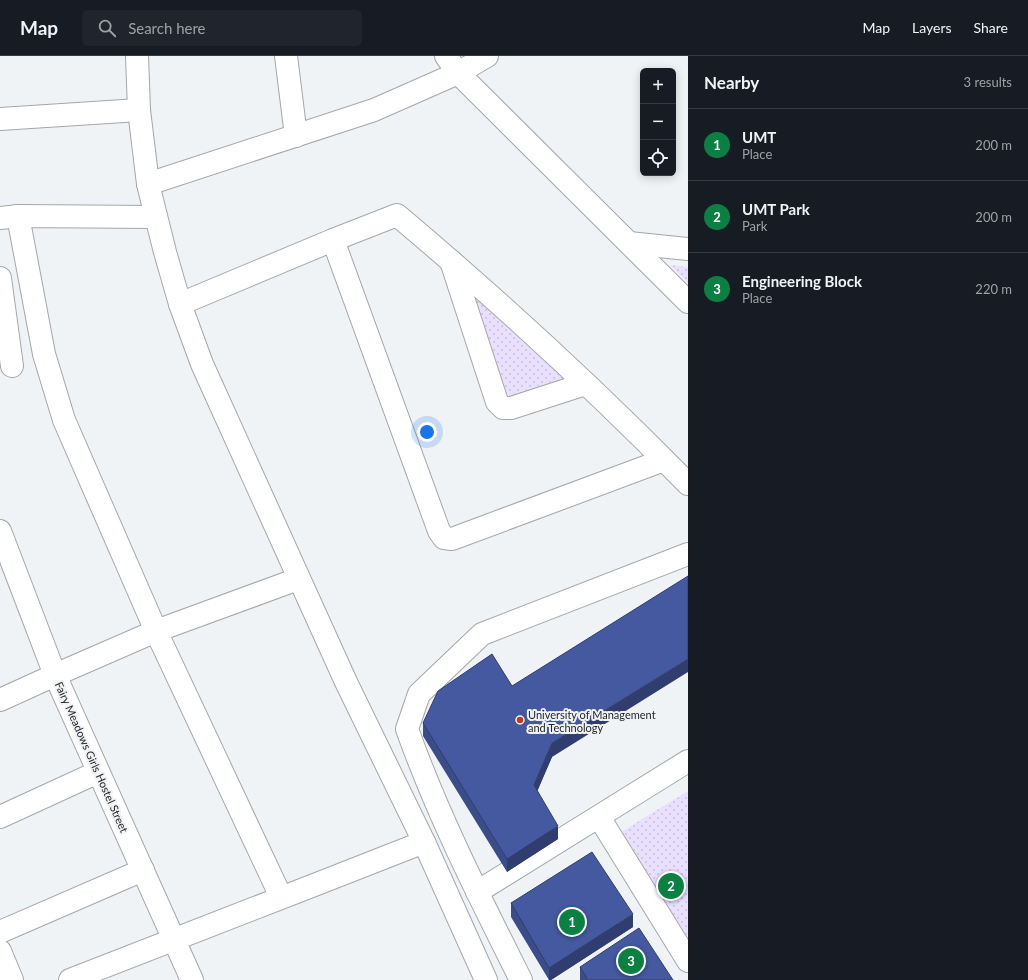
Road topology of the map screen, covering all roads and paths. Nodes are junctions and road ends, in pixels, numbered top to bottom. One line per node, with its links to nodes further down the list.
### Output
1 (137, 56): 5 (street)
2 (286, 56): 7 (street)
3 (487, 56): 4 (street)
4 (452, 64): 7 (street); 12 (street)
5 (139, 110): 6 (street); 8 (street)
6 (0, 119)
7 (296, 136): 8 (street)
8 (148, 184): 10 (street)
9 (9, 217): 10 (street); 18 (street)
10 (156, 217): 17 (street)
11 (333, 240): 14 (street); 17 (street); 21 (street)
12 (629, 243): 13 (street); 16 (street)
13 (688, 249)
14 (450, 260): 20 (street); 20 (street)
15 (0, 278): 19 (street)
16 (688, 302)
17 (180, 304): 25 (street)
18 (44, 354): 19 (street); 26 (street)
19 (6, 369)
20 (585, 384): 21 (street)
21 (664, 460): 22 (street)
22 (688, 484)
23 (0, 531): 27 (street, Fairy Meadows Girls Hostel Street)
24 (688, 554): 35 (street)
25 (298, 579): 26 (street); 33 (street)
26 (156, 632): 27 (street); 36 (street)
27 (55, 675): 28 (street); 30 (street, Fairy Meadows Girls Hostel Street)
28 (0, 700)
29 (688, 762): 32 (street)
30 (98, 772): 31 (street); 34 (street, Fairy Meadows Girls Hostel Street)
31 (0, 817)
32 (599, 817): 35 (street); 40 (street)
33 (424, 842): 36 (street); 44 (street)
34 (143, 870): 37 (street); 38 (street, Fairy Meadows Girls Hostel Street)
35 (477, 892): 45 (street)
36 (281, 897): 38 (street)
37 (0, 932)
38 (175, 940): 42 (street); 43 (street, Fairy Meadows Girls Hostel Street)
39 (0, 951): 41 (street)
40 (688, 961)
41 (12, 980)
42 (70, 980)
43 (192, 980)
44 (486, 980)
45 (521, 980)

